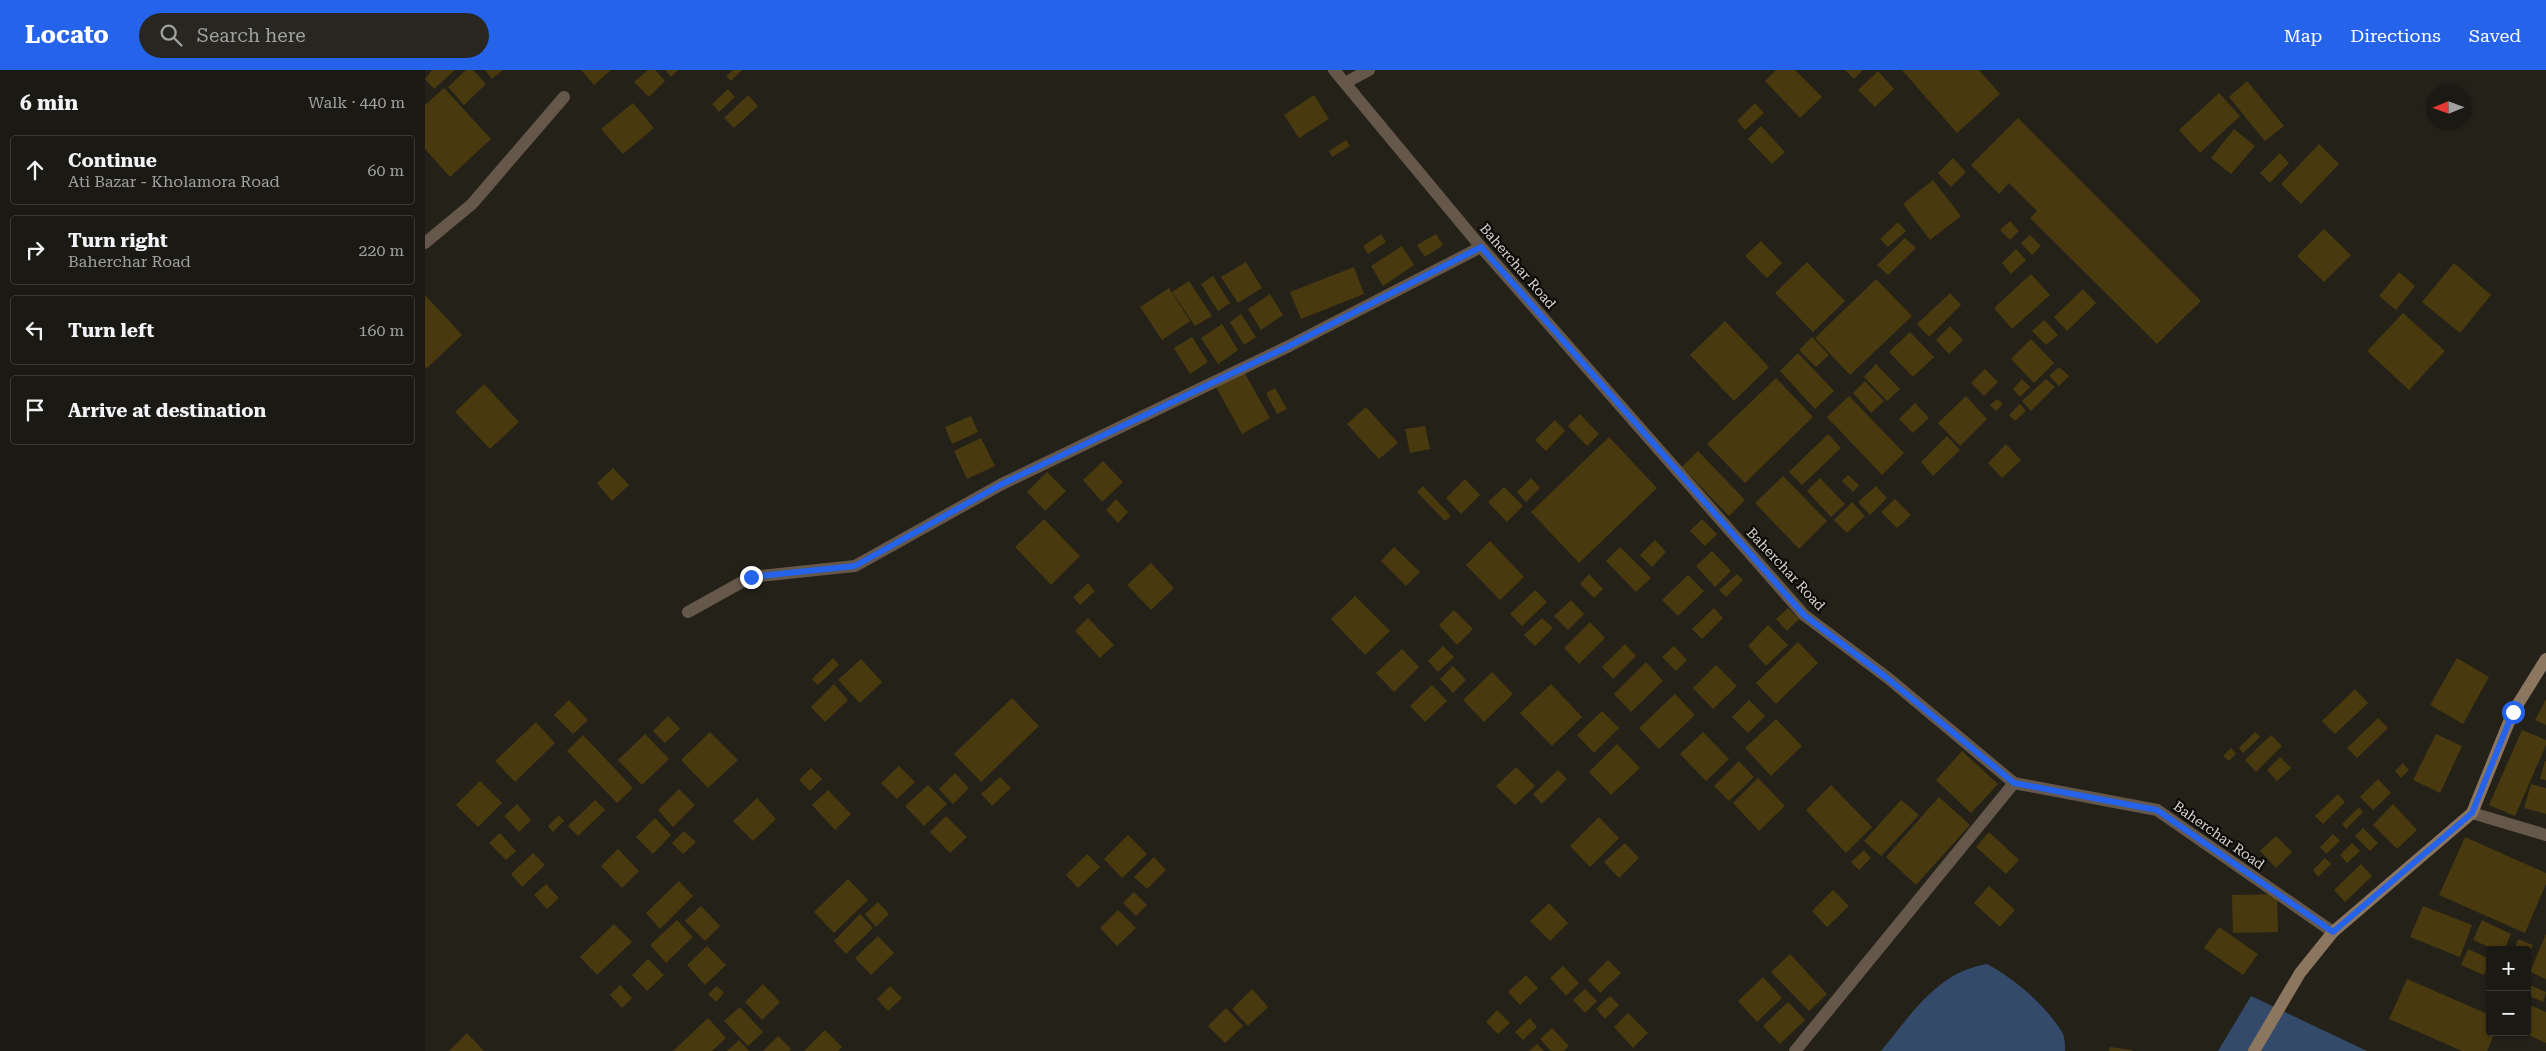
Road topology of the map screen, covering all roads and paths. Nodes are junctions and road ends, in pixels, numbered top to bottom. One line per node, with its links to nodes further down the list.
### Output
1 (1334, 70): 3 (street, Baherchar Road)
2 (1369, 70): 3 (street)
3 (1345, 83): 6 (street, Baherchar Road)
4 (564, 96): 5 (street)
5 (425, 242)
6 (1481, 247): 7 (street); 9 (street, Baherchar Road)
7 (689, 612)
8 (2546, 659): 10 (main road)
9 (2014, 783): 12 (street, Baherchar Road); 13 (street)
10 (2472, 813): 11 (street); 12 (main road)
11 (2546, 835)
12 (2333, 932): 14 (main road)
13 (1795, 1051)
14 (2254, 1051)

